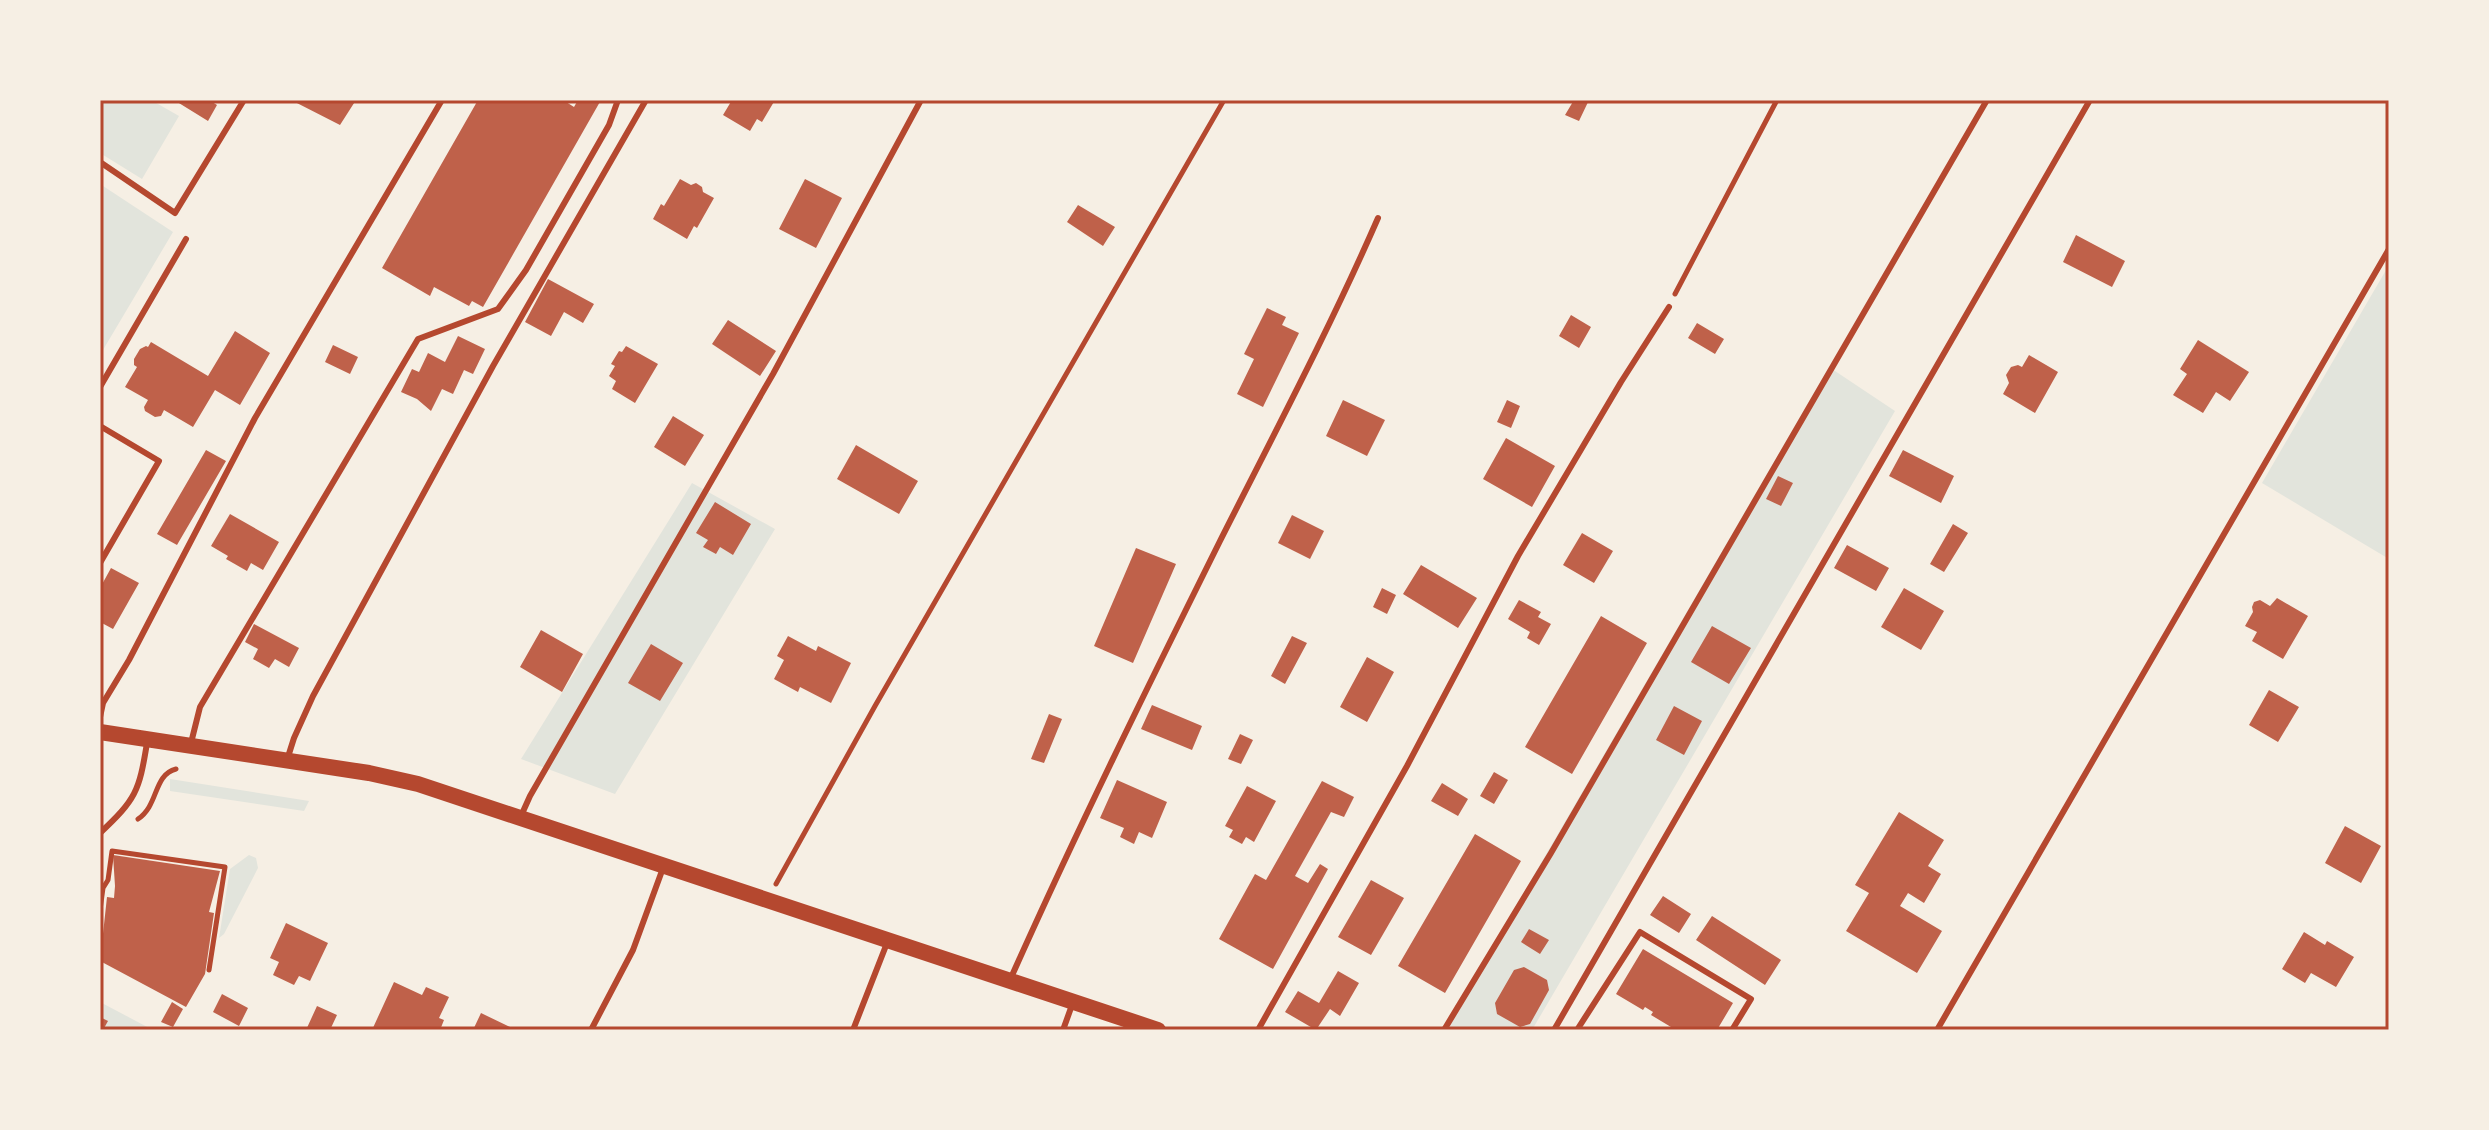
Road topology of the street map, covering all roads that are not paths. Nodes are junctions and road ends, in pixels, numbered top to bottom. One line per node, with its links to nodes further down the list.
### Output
1 (244, 100): 8 (lane)
2 (442, 100): 16 (lane)
3 (618, 100): 19 (lane)
4 (646, 100): 20 (lane)
5 (921, 100): 21 (lane)
6 (1987, 100): 32 (lane)
7 (2090, 100): 33 (lane)
8 (100, 162)
9 (1378, 218): 25 (lane)
10 (186, 239): 13 (lane)
11 (2389, 249): 36 (lane)
12 (1669, 307): 31 (lane)
13 (100, 387)
14 (100, 426): 15 (lane)
15 (100, 563)
16 (100, 717)
17 (100, 732): 18 (main road)
18 (147, 739): 19 (main road); 22 (lane)
19 (190, 746): 20 (main road)
20 (287, 761): 21 (main road)
21 (521, 816): 23 (main road)
22 (100, 833)
23 (664, 864): 24 (main road); 27 (lane)
24 (889, 940): 25 (main road); 28 (lane)
25 (1010, 980): 26 (main road)
26 (1073, 1001): 29 (lane); 30 (main road)
27 (591, 1030)
28 (853, 1030)
29 (1063, 1030)
30 (1158, 1030)
31 (1258, 1030)
32 (1444, 1030)
33 (1554, 1030)
34 (1577, 1030): 35 (lane)
35 (1732, 1030)
36 (1937, 1030)

